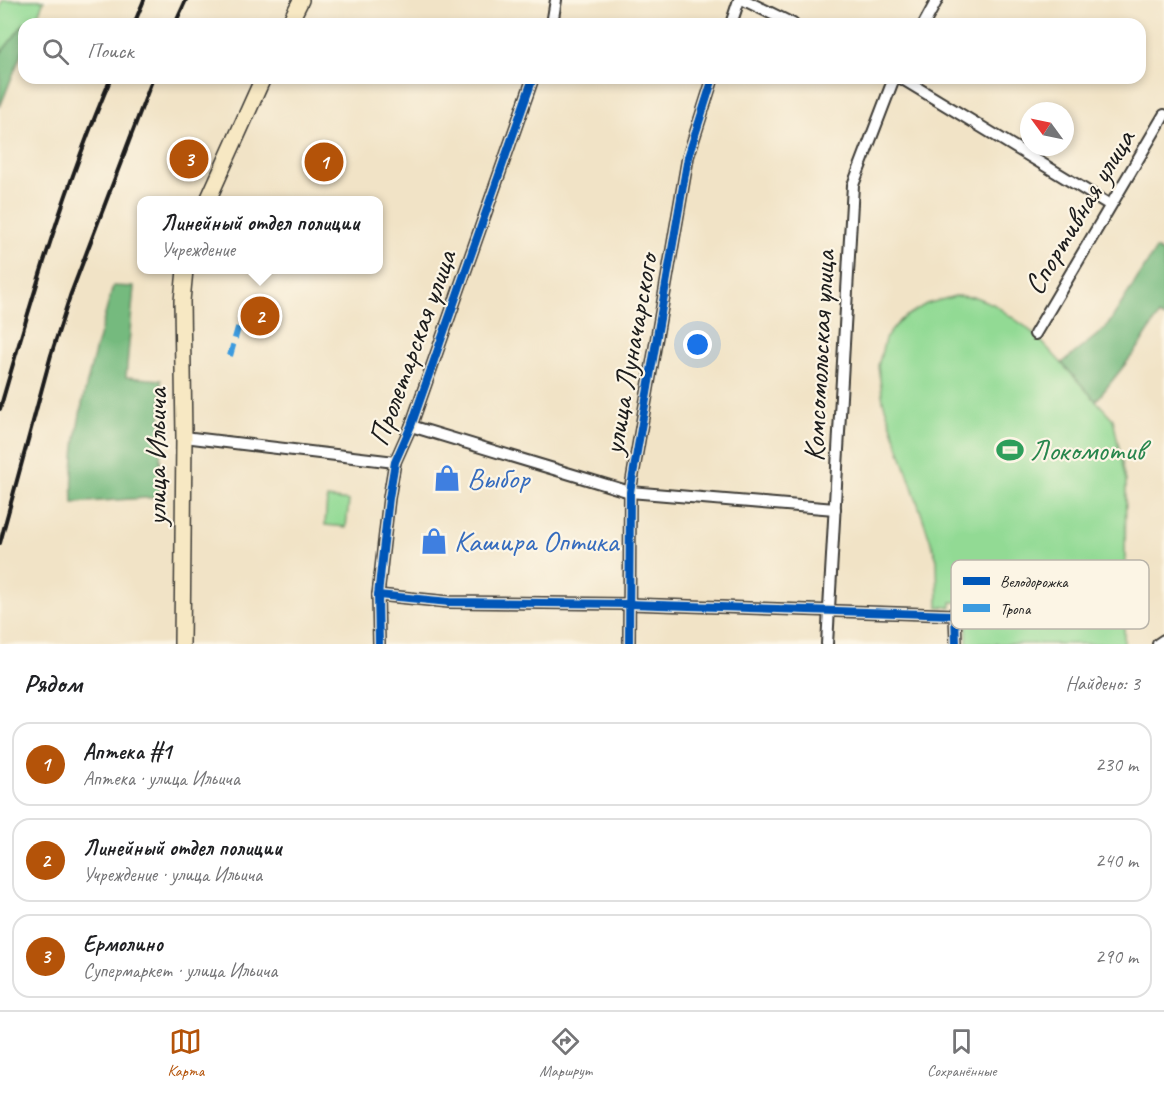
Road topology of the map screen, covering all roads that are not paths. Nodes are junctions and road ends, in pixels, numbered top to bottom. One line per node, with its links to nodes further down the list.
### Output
1 (301, 0): 6 (main road)
2 (556, 0): 7 (street)
3 (739, 0): 8 (street)
4 (744, 0): 9 (street)
5 (937, 0): 10 (street)
6 (292, 18)
7 (553, 18)
8 (733, 18)
9 (781, 18)
10 (927, 18)
11 (260, 84): 17 (main road)
12 (531, 84): 21 (street, Пролетарская улица)
13 (711, 84): 24 (street, улица Луначарского)
14 (892, 84): 25 (street, Комсомольская улица)
15 (911, 84): 18 (street)
16 (1164, 115): 18 (street, Спортивная улица)
17 (210, 196)
18 (1110, 205): 20 (street, Спортивная улица)
19 (185, 274): 22 (main road, улица Ильича)
20 (1035, 334)
21 (411, 426): 23 (street, Пролетарская улица); 24 (street)
22 (183, 437): 23 (street); 32 (main road, улица Ильича)
23 (395, 462): 26 (street, Пролетарская улица)
24 (630, 492): 25 (street); 27 (street, улица Луначарского)
25 (835, 509): 28 (street, Комсомольская улица)
26 (378, 595): 27 (street); 33 (street, Пролетарская улица)
27 (629, 604): 28 (street); 34 (street, улица Луначарского)
28 (829, 611): 29 (street); 35 (street, Комсомольская улица)
29 (951, 615)
30 (955, 629): 36 (street)
31 (1164, 640): 37 (street)
32 (182, 644)
33 (379, 644)
34 (628, 644)
35 (827, 644)
36 (956, 644)
37 (1158, 644)

